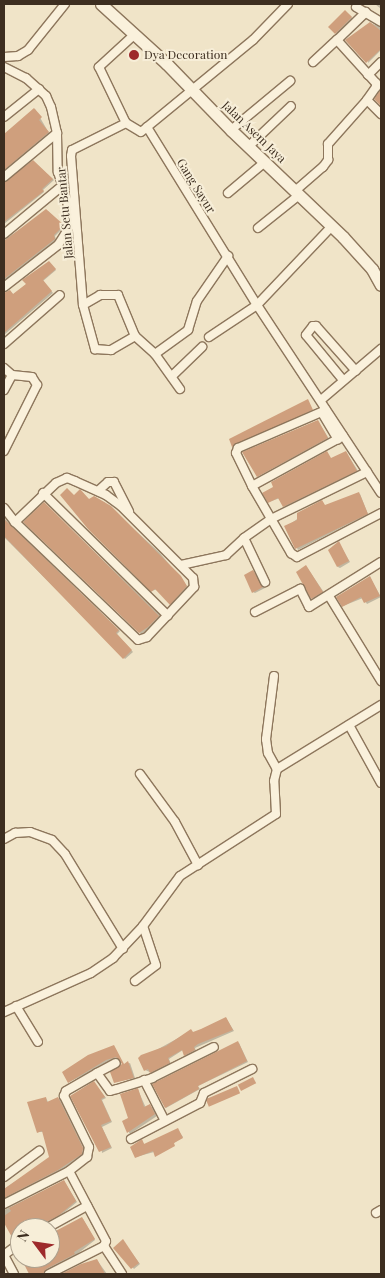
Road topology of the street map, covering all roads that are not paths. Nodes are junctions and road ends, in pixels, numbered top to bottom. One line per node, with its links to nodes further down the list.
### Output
1 (66, 4): 9 (street)
2 (101, 4): 7 (main road, Jalan Asem Jaya)
3 (288, 4): 15 (street)
4 (356, 6): 5 (street)
5 (366, 12): 6 (street); 8 (street)
6 (381, 22)
7 (135, 34): 15 (main road, Jalan Asem Jaya); 21 (street)
8 (337, 40): 10 (street); 13 (street)
9 (4, 57)
10 (313, 62)
11 (381, 62): 13 (street)
12 (4, 66): 16 (street)
13 (368, 75): 17 (street)
14 (290, 81): 23 (street)
15 (191, 88): 22 (street); 23 (main road, Jalan Asem Jaya)
16 (39, 89): 20 (street); 24 (street)
17 (367, 100): 19 (street); 30 (street)
18 (291, 106): 25 (street)
19 (381, 114)
20 (4, 117)
21 (126, 123): 22 (street); 38 (street, Jalan Setu Bantar)
22 (144, 130): 34 (street, Gang Sayur)
23 (230, 130): 25 (main road, Jalan Asem Jaya)
24 (57, 133): 27 (street); 28 (street)
25 (248, 147): 26 (main road, Jalan Asem Jaya)
26 (265, 162): 29 (street); 30 (main road, Jalan Asem Jaya)
27 (4, 177)
28 (63, 185): 33 (street); 36 (street)
29 (228, 193)
30 (297, 193): 31 (main road, Jalan Asem Jaya); 32 (street)
31 (332, 226): 35 (main road, Jalan Asem Jaya); 39 (street)
32 (258, 228)
33 (4, 234)
34 (228, 256): 39 (street, Gang Sayur); 45 (street)
35 (381, 285)
36 (4, 286)
37 (60, 295): 42 (street)
38 (83, 305): 40 (street); 40 (street)
39 (257, 305): 41 (street); 53 (street, Gang Sayur)
40 (135, 336): 45 (street)
41 (209, 337)
42 (4, 344)
43 (202, 347): 49 (street)
44 (381, 349): 47 (street)
45 (155, 354): 49 (street)
46 (4, 368): 48 (street)
47 (356, 371): 50 (street); 50 (street)
48 (12, 375): 52 (street); 56 (street)
49 (172, 376): 51 (street)
50 (343, 380): 53 (street)
51 (180, 389)
52 (4, 390)
53 (321, 400): 54 (street, Gang Sayur)
54 (324, 411): 55 (street, Gang Sayur); 58 (street)
55 (340, 438): 57 (street, Gang Sayur); 58 (street)
56 (4, 451)
57 (367, 472): 61 (street, Gang Sayur); 65 (street)
58 (252, 486): 65 (street)
59 (98, 491): 60 (street); 64 (street); 64 (street)
60 (44, 493): 66 (street); 73 (street)
61 (381, 493)
62 (4, 508): 66 (street)
63 (381, 513): 65 (street)
64 (130, 516): 69 (street)
65 (272, 519): 67 (street)
66 (15, 522): 73 (street)
67 (244, 538): 69 (street); 70 (street)
68 (381, 562): 71 (street)
69 (181, 565): 73 (street)
70 (265, 582)
71 (330, 596): 72 (street); 75 (street)
72 (255, 612)
73 (168, 616)
74 (274, 676): 78 (street)
75 (381, 682)
76 (381, 706): 77 (street)
77 (349, 725): 78 (street); 80 (street)
78 (277, 769): 82 (street)
79 (140, 774): 82 (street)
80 (381, 783)
81 (4, 839): 84 (street)
82 (198, 865): 83 (street)
83 (143, 926): 84 (street); 85 (street)
84 (123, 949): 86 (street)
85 (135, 981)
86 (16, 1006): 87 (street); 88 (street)
87 (4, 1012)
88 (38, 1042)
89 (214, 1047): 93 (street)
90 (116, 1063): 92 (street)
91 (252, 1069): 94 (street)
92 (97, 1073): 93 (street); 97 (street)
93 (144, 1080): 94 (street)
94 (165, 1121): 95 (street)
95 (131, 1139)
96 (39, 1151): 98 (street)
97 (69, 1171): 99 (street); 100 (street)
98 (4, 1177)
99 (4, 1204)
100 (87, 1206): 101 (street); 103 (street)
101 (60, 1221)
102 (4, 1241): 104 (street)
103 (104, 1246): 106 (street); 107 (street)
104 (8, 1249): 105 (street)
105 (14, 1274)
106 (49, 1274)
107 (122, 1274)

